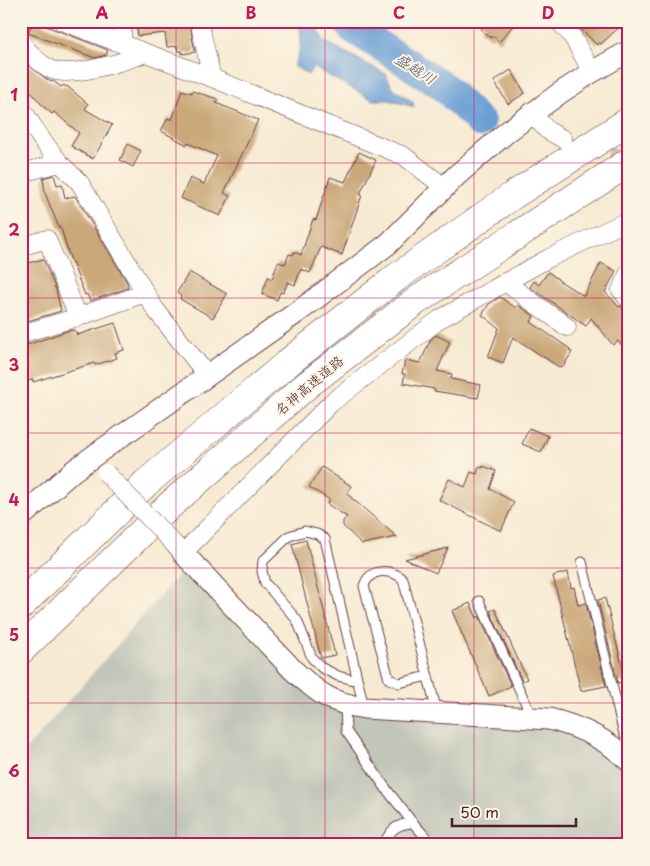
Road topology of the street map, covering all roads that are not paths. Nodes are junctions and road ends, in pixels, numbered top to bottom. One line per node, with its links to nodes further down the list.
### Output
1 (62, 21): 5 (street)
2 (122, 21): 5 (street)
3 (199, 21): 10 (street)
4 (559, 21): 9 (street)
5 (122, 44): 8 (street)
6 (23, 47): 8 (street)
7 (629, 51): 9 (street)
8 (146, 53): 10 (street)
9 (592, 72): 12 (street)
10 (212, 78): 18 (street)
11 (21, 108): 16 (street)
12 (532, 113): 14 (street); 18 (street)
13 (629, 121): 34 (highway)
14 (563, 138)
15 (629, 162): 35 (highway, 名神高速道路)
16 (60, 163): 17 (street); 23 (street)
17 (21, 173)
18 (444, 187): 28 (street)
19 (629, 220): 22 (street)
20 (21, 247): 25 (street)
21 (629, 272): 24 (street)
22 (504, 282): 26 (street); 31 (street)
23 (145, 293): 25 (street); 28 (street)
24 (629, 300)
25 (78, 317): 27 (street)
26 (567, 327)
27 (21, 334)
28 (207, 375): 29 (street)
29 (98, 465): 30 (street); 31 (street, bridge)
30 (21, 517)
31 (178, 549): 38 (street)
32 (582, 562): 41 (lane)
33 (479, 601): 40 (lane)
34 (21, 606)
35 (21, 650)
36 (428, 676): 36 (lane); 39 (lane)
37 (358, 682): 37 (lane); 38 (lane)
38 (355, 706): 39 (street); 42 (lane)
39 (437, 712): 40 (street)
40 (532, 717): 41 (street)
41 (628, 760)
42 (413, 823): 43 (lane); 44 (lane)
43 (383, 845)
44 (434, 845)

